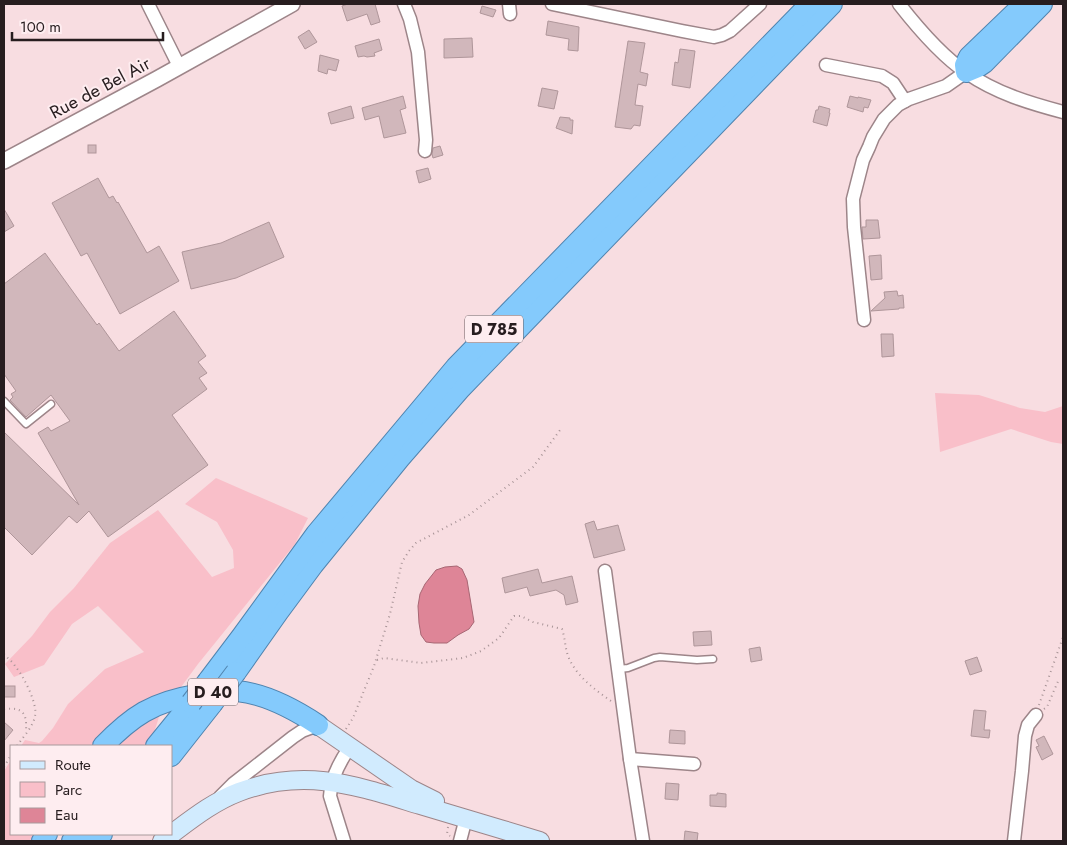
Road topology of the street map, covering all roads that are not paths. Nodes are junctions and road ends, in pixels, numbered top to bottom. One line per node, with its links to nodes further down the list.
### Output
1 (148, 4): 11 (street)
2 (292, 4): 11 (street, Rue de Bel Air)
3 (404, 4): 15 (street)
4 (552, 4): 5 (street)
5 (760, 4)
6 (899, 4): 12 (street)
7 (1024, 4): 12 (highway)
8 (1042, 4): 12 (highway)
9 (827, 6): 27 (highway, D 785, bridge); 28 (highway, D 785, bridge)
10 (826, 65): 13 (street)
11 (179, 66): 16 (street, Rue de Bel Air)
12 (966, 72): 13 (street); 14 (street)
13 (905, 101): 17 (street)
14 (1063, 112)
15 (425, 151)
16 (4, 161)
17 (864, 320)
18 (4, 401): 19 (lane)
19 (51, 404)
20 (605, 571): 22 (street)
21 (713, 658): 22 (lane)
22 (619, 670): 29 (street)
23 (1036, 715): 39 (street)
24 (318, 725): 25 (main road, D 40); 26 (highway, D 40); 32 (street, D 40)
25 (345, 743): 31 (street); 33 (main road, D 40)
26 (103, 745)
27 (157, 745)
28 (172, 755)
29 (630, 759): 30 (street); 38 (street)
30 (694, 764)
31 (333, 782): 32 (main road, D 40); 33 (main road, D 40); 35 (street)
32 (211, 806): 34 (main road, D 40)
33 (466, 818): 36 (street); 37 (main road, D 40)
34 (172, 834)
35 (344, 841)
36 (460, 841)
37 (540, 841)
38 (643, 841)
39 (1014, 841)

